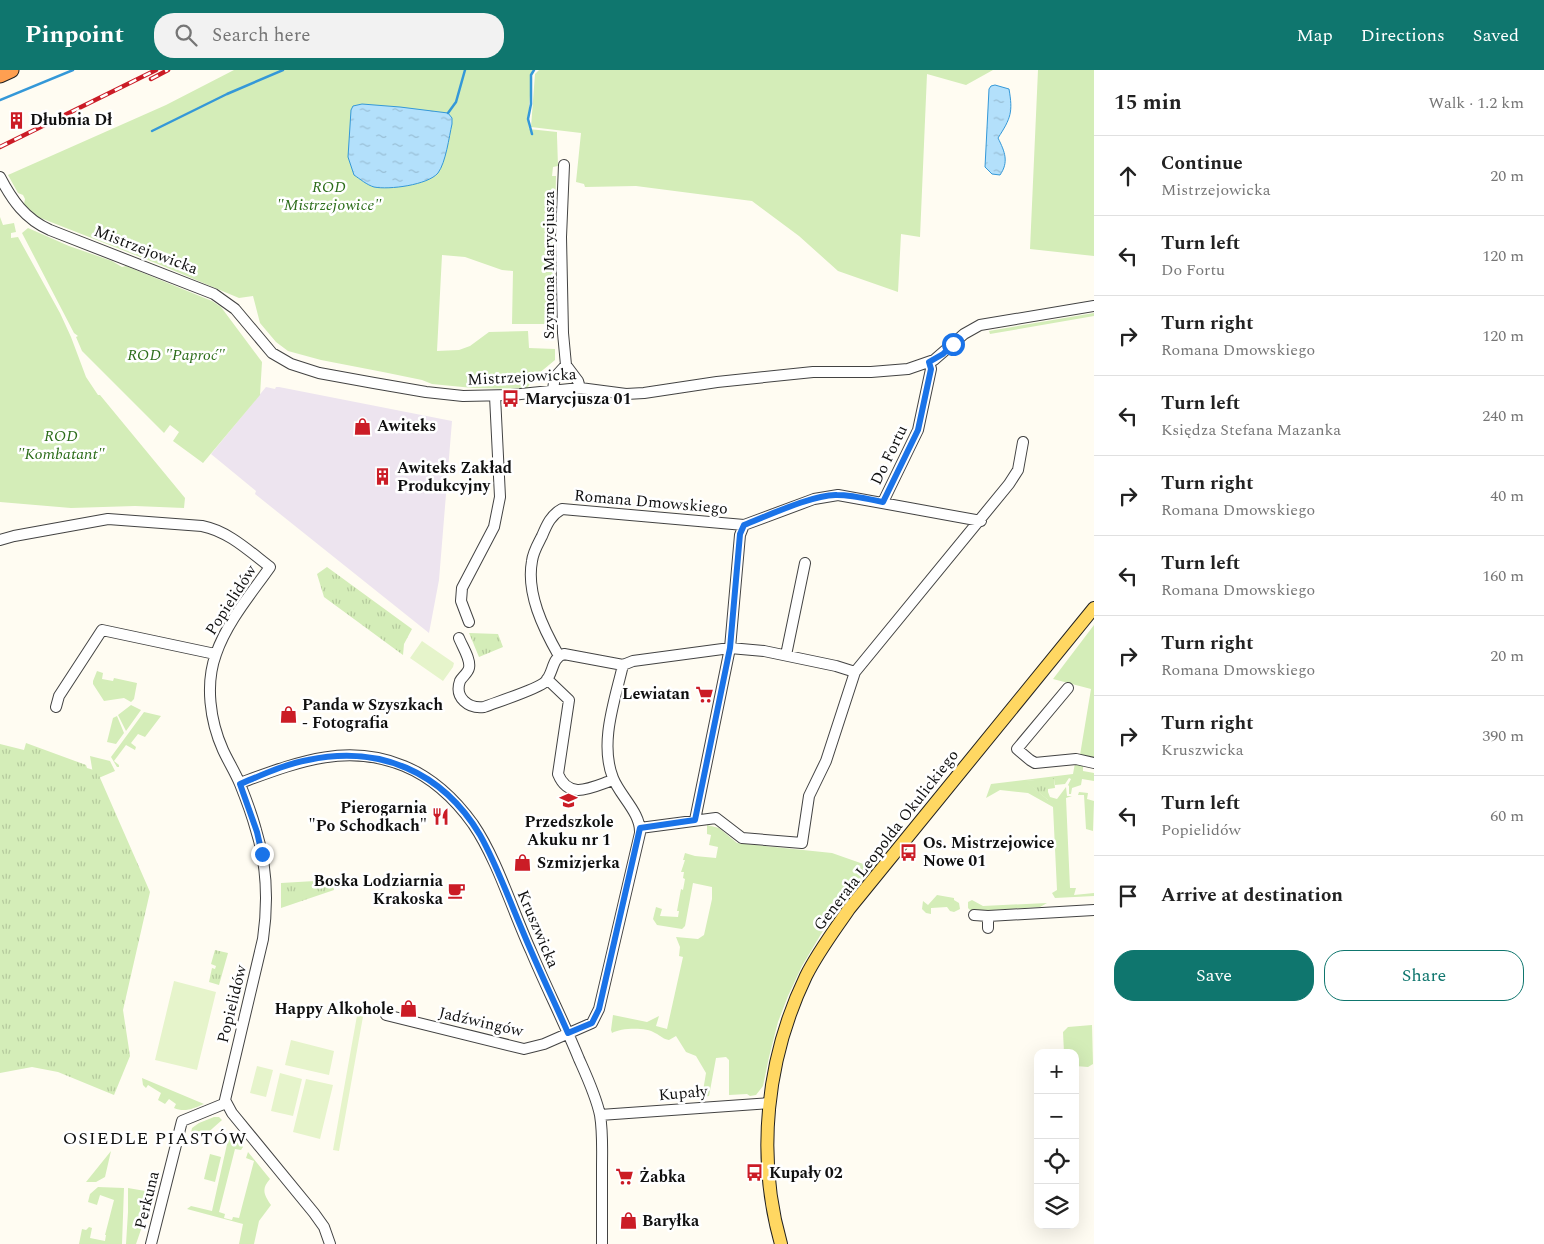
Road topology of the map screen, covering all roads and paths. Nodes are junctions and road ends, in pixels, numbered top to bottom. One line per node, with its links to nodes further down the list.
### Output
1 (11, 70): 2 (highway)
2 (0, 75)
3 (564, 165): 7 (street, Szymona Marycjusza)
4 (1, 178): 10 (street, Mistrzejowicka)
5 (1094, 306): 6 (street, Mistrzejowicka)
6 (929, 362): 8 (street, Mistrzejowicka); 12 (street, Do Fortu)
7 (566, 365): 8 (street, Szymona Marycjusza); 9 (street)
8 (580, 388): 9 (street, Mistrzejowicka)
9 (553, 390): 10 (street, Mistrzejowicka)
10 (495, 396): 18 (street)
11 (1023, 442): 13 (street)
12 (883, 502): 13 (street, Romana Dmowskiego); 14 (street, Romana Dmowskiego)
13 (981, 521): 25 (street)
14 (744, 525): 20 (street); 23 (street, Romana Dmowskiego)
15 (0, 540): 21 (street, Popielidów)
16 (805, 563): 22 (street)
17 (1094, 608): 41 (main road, Generała Leopolda Okulickiego)
18 (469, 622)
19 (459, 638): 26 (street)
20 (730, 648): 22 (street); 24 (street); 32 (street)
21 (215, 654): 28 (street); 31 (street, Popielidów)
22 (786, 655): 25 (street)
23 (558, 656): 24 (street); 26 (street)
24 (623, 665): 30 (street)
25 (855, 672): 32 (street)
26 (547, 679): 30 (street)
27 (1068, 688): 29 (street)
28 (56, 708)
29 (1094, 763)
30 (613, 780): 33 (street)
31 (240, 784): 39 (street, Kruszwicka); 40 (street, Popielidów)
32 (695, 820): 33 (street)
33 (640, 828): 39 (street)
34 (1094, 910): 36 (street)
35 (974, 915): 36 (street)
36 (988, 916): 37 (street)
37 (988, 928)
38 (386, 1015): 39 (street, Jadźwingów)
39 (568, 1033): 42 (street, Kruszwicka)
40 (226, 1103): 43 (street, Perkuna); 44 (street)
41 (770, 1103): 42 (street, Kupały); 46 (main road, Generała Leopolda Okulickiego)
42 (600, 1115): 45 (street, Kruszwicka)
43 (151, 1244)
44 (330, 1244)
45 (602, 1244)
46 (781, 1244)

